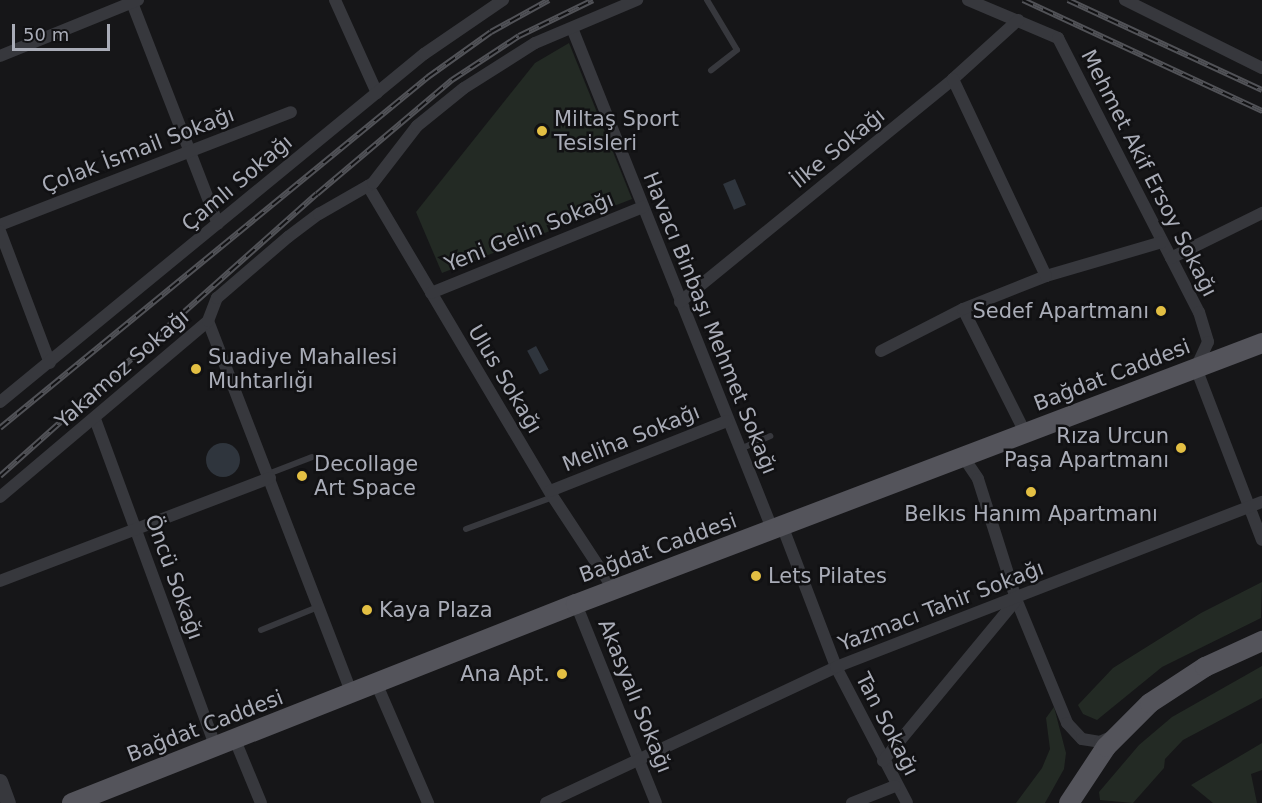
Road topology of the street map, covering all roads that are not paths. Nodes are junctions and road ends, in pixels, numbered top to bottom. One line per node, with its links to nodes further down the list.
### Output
1 (335, 0): 14 (street)
2 (503, 0): 14 (street, Çamlı Sokağı)
3 (637, 0): 9 (street, Yakamoz Sokağı)
4 (707, 0): 12 (lane)
5 (968, 0): 8 (street)
6 (1125, 0): 11 (street)
7 (134, 1): 10 (street); 16 (street)
8 (1018, 21): 13 (street, İlke Sokağı); 23 (street, Mehmet Akif Ersoy Sokağı)
9 (572, 28): 17 (street, Yakamoz Sokağı); 18 (street, Havacı Binbaşı Mehmet Sokağı)
10 (0, 56)
11 (1262, 68)
12 (711, 70)
13 (953, 79): 25 (street); 27 (street, İlke Sokağı)
14 (377, 93): 20 (street, Çamlı Sokağı)
15 (291, 112): 16 (street, Çolak İsmail Sokağı)
16 (189, 150): 20 (street); 21 (street, Çolak İsmail Sokağı)
17 (368, 186): 26 (street, Ulus Sokağı); 29 (street, Yakamoz Sokağı)
18 (643, 207): 26 (street, Yeni Gelin Sokağı); 27 (street, Havacı Binbaşı Mehmet Sokağı)
19 (1262, 213): 24 (street)
20 (218, 224): 32 (street, Çamlı Sokağı)
21 (0, 225)
22 (0, 231): 32 (street)
23 (1162, 242): 24 (street, Mehmet Akif Ersoy Sokağı); 25 (street)
24 (1171, 258): 33 (street, Mehmet Akif Ersoy Sokağı)
25 (1046, 276): 28 (street)
26 (431, 292): 43 (street, Ulus Sokağı)
27 (680, 302): 36 (street, Havacı Binbaşı Mehmet Sokağı)
28 (963, 309): 31 (street); 37 (street)
29 (208, 321): 35 (street, Yakamoz Sokağı); 42 (street)
30 (1262, 343): 33 (main road, Bağdat Caddesi)
31 (881, 351)
32 (50, 363): 34 (street, Çamlı Sokağı)
33 (1196, 368): 37 (main road, Bağdat Caddesi); 46 (street)
34 (0, 402)
35 (95, 419): 44 (street, Yakamoz Sokağı); 49 (street, Öncü Sokağı)
36 (727, 421): 39 (street, Havacı Binbaşı Mehmet Sokağı); 43 (street, Meliha Sokağı)
37 (1026, 434): 41 (main road, Bağdat Caddesi)
38 (770, 436): 39 (lane)
39 (738, 450): 48 (street, Havacı Binbaşı Mehmet Sokağı)
40 (312, 457): 42 (lane)
41 (964, 458): 48 (main road, Bağdat Caddesi); 53 (street)
42 (269, 476): 49 (street); 55 (street)
43 (552, 494): 47 (lane); 52 (street, Ulus Sokağı)
44 (0, 498)
45 (1262, 502): 46 (street, Yazmacı Tahir Sokağı)
46 (1249, 507): 50 (street); 53 (street, Yazmacı Tahir Sokağı)
47 (466, 529)
48 (778, 529): 52 (main road, Bağdat Caddesi); 58 (street, Tan Sokağı)
49 (137, 531): 51 (street); 63 (street, Öncü Sokağı)
50 (1262, 540)
51 (0, 581)
52 (614, 590): 54 (main road, Bağdat Caddesi)
53 (1016, 599): 58 (street, Yazmacı Tahir Sokağı); 61 (street); 65 (street)
54 (576, 604): 59 (main road, Bağdat Caddesi); 64 (street, Akasyalı Sokağı)
55 (318, 607): 56 (lane); 60 (street)
56 (261, 630)
57 (1262, 641): 61 (main road)
58 (836, 667): 64 (street, Yazmacı Tahir Sokağı); 65 (street, Tan Sokağı)
59 (377, 685): 60 (main road, Bağdat Caddesi); 71 (street)
60 (352, 694): 62 (main road, Bağdat Caddesi)
61 (1119, 733): 76 (main road)
62 (235, 740): 63 (main road, Bağdat Caddesi); 70 (street)
63 (216, 748): 69 (main road, Bağdat Caddesi)
64 (640, 759): 72 (street, Yazmacı Tahir Sokağı); 73 (street, Akasyalı Sokağı)
65 (883, 761): 67 (street, Tan Sokağı)
66 (0, 781): 68 (street)
67 (895, 786): 74 (street); 75 (street, Tan Sokağı)
68 (8, 803)
69 (72, 803)
70 (261, 803)
71 (428, 803)
72 (546, 803)
73 (656, 803)
74 (852, 803)
75 (907, 803)
76 (1069, 803)

